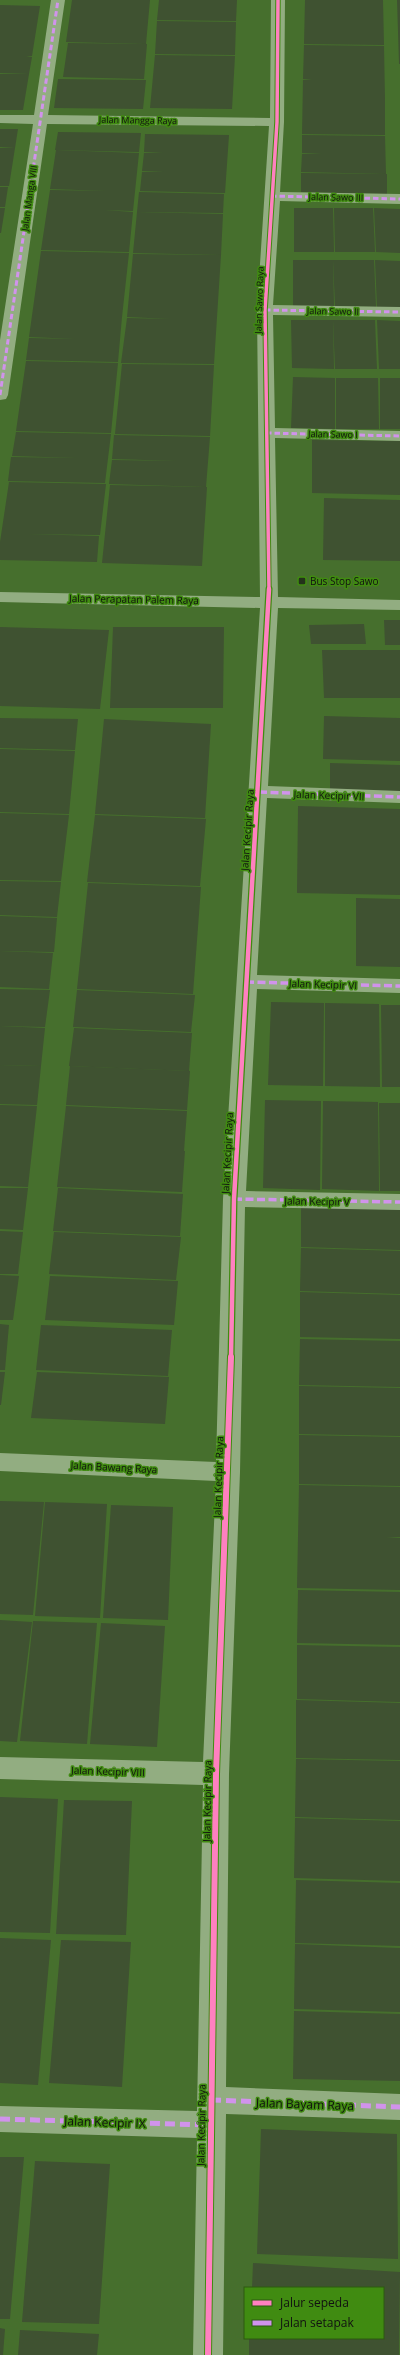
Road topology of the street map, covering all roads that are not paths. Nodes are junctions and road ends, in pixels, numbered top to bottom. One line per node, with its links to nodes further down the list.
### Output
1 (58, 0): 4 (street, Jalan Manga VIII)
2 (278, 0): 5 (street, Jalan Sawo Raya)
3 (0, 119): 4 (street, Jalan Mangga Raya)
4 (41, 119): 5 (street, Jalan Mangga Raya); 10 (street, Jalan Manga VIII)
5 (277, 122): 6 (street, Jalan Sawo Raya)
6 (271, 196): 7 (street, Jalan Sawo III); 8 (street, Jalan Sawo Raya)
7 (400, 199)
8 (265, 310): 9 (street, Jalan Sawo II); 11 (street, Jalan Sawo Raya)
9 (400, 312)
10 (0, 395)
11 (266, 433): 12 (street, Jalan Sawo I); 14 (street, Jalan Sawo Raya)
12 (400, 436)
13 (0, 597): 14 (street, Jalan Perapatan Palem Raya)
14 (269, 601): 15 (street, Jalan Perapatan Palem Raya); 16 (street, Jalan Kecipir Raya)
15 (400, 605)
16 (259, 792): 17 (street, Jalan Kecipir VII); 18 (street, Jalan Kecipir Raya)
17 (400, 797)
18 (246, 982): 19 (street, Jalan Kecipir VI); 20 (street, Jalan Kecipir Raya)
19 (400, 986)
20 (234, 1200): 21 (street, Jalan Kecipir V); 23 (street, Jalan Kecipir Raya)
21 (400, 1202)
22 (0, 1462): 23 (street, Jalan Bawang Raya)
23 (228, 1472): 25 (street, Jalan Kecipir Raya)
24 (0, 1768): 25 (street, Jalan Kecipir VIII)
25 (216, 1774): 27 (street, Jalan Kecipir Raya)
26 (400, 2107): 27 (street, Jalan Bayam Raya)
27 (210, 2113): 28 (street, Jalan Kecipir IX); 29 (street, Jalan Kecipir Raya)
28 (0, 2119)
29 (208, 2355)

